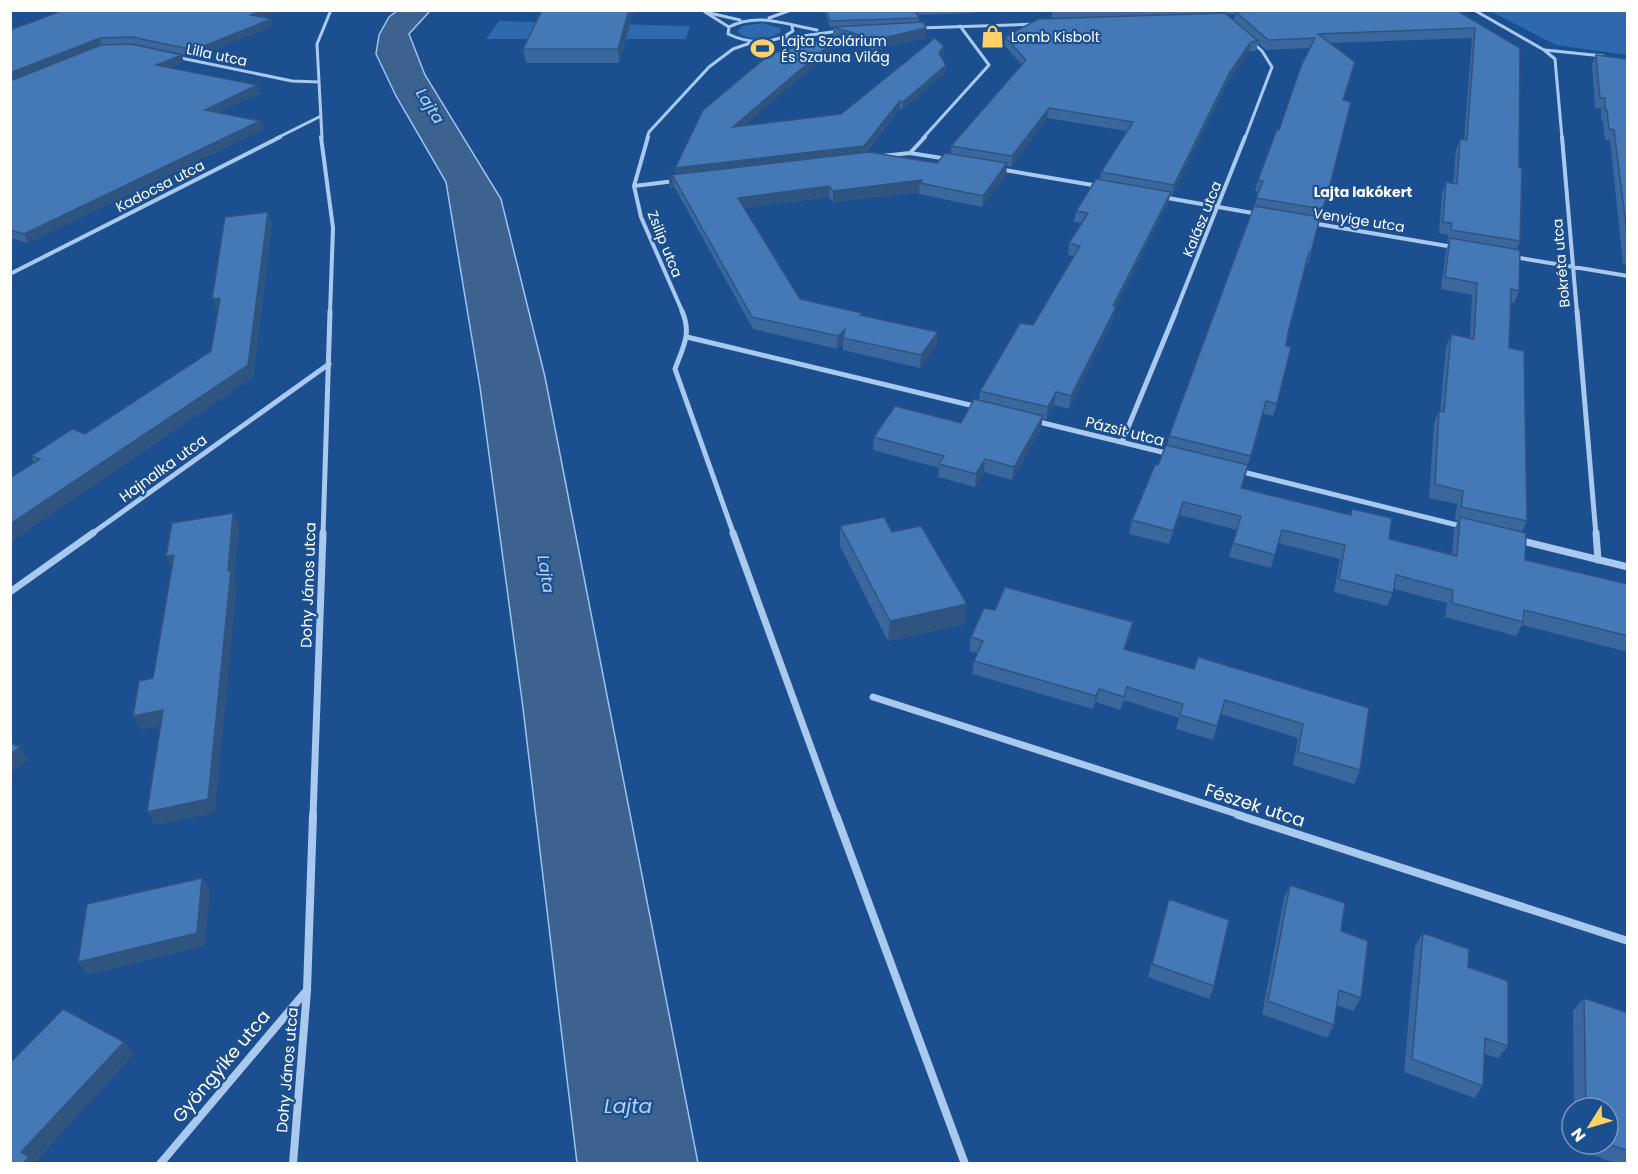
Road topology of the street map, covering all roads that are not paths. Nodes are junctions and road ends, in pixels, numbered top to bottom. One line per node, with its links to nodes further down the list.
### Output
1 (331, 10): 22 (street, Dohy János utca)
2 (1474, 10): 19 (street)
3 (703, 11): 6 (street); 9 (street)
4 (790, 11): 5 (street)
5 (763, 19): 6 (street); 10 (street)
6 (744, 21): 9 (street)
7 (1044, 23): 8 (street)
8 (960, 26): 11 (street); 24 (street)
9 (729, 27): 15 (street)
10 (792, 27): 13 (street); 16 (street)
11 (915, 28)
12 (849, 30): 13 (street)
13 (826, 31): 16 (street)
14 (1246, 37): 32 (street, Kalász utca)
15 (734, 38): 17 (street); 18 (street)
16 (781, 39): 17 (street)
17 (756, 41): 18 (street, Zsilip utca)
18 (733, 49): 29 (street, Zsilip utca)
19 (1544, 50): 21 (street); 37 (street, Bokréta utca)
20 (168, 55): 22 (street, Lilla utca)
21 (1604, 56)
22 (320, 82): 23 (street, Dohy János utca)
23 (319, 117): 38 (street, Kadocsa utca); 41 (street, Dohy János utca)
24 (910, 153): 25 (street); 26 (street)
25 (876, 157)
26 (956, 161)
27 (990, 167): 30 (street)
28 (680, 181): 29 (street)
29 (634, 186): 40 (street, Zsilip utca)
30 (1104, 187)
31 (1161, 197): 32 (street)
32 (1218, 207): 33 (street); 44 (street, Kalász utca)
33 (1265, 215)
34 (1300, 221): 35 (street, Venyige utca)
35 (1465, 249)
36 (1512, 256): 37 (street)
37 (1571, 266): 39 (street); 49 (street, Bokréta utca)
38 (10, 274)
39 (1628, 276)
40 (687, 337): 42 (street); 57 (street)
41 (329, 364): 51 (street, Hajnalka utca); 54 (street, Dohy János utca)
42 (984, 409)
43 (1030, 420): 44 (street, Pázsit utca)
44 (1122, 442): 45 (street, Pázsit utca)
45 (1180, 456)
46 (1226, 468): 47 (street)
47 (1470, 528)
48 (1505, 537): 49 (street)
49 (1598, 560): 50 (street)
50 (1628, 567)
51 (10, 592)
52 (873, 697): 53 (street, Fészek utca)
53 (1628, 941)
54 (307, 990): 55 (street, Gyöngyike utca); 56 (street, Dohy János utca)
55 (160, 1164)
56 (293, 1164)
57 (964, 1164)

